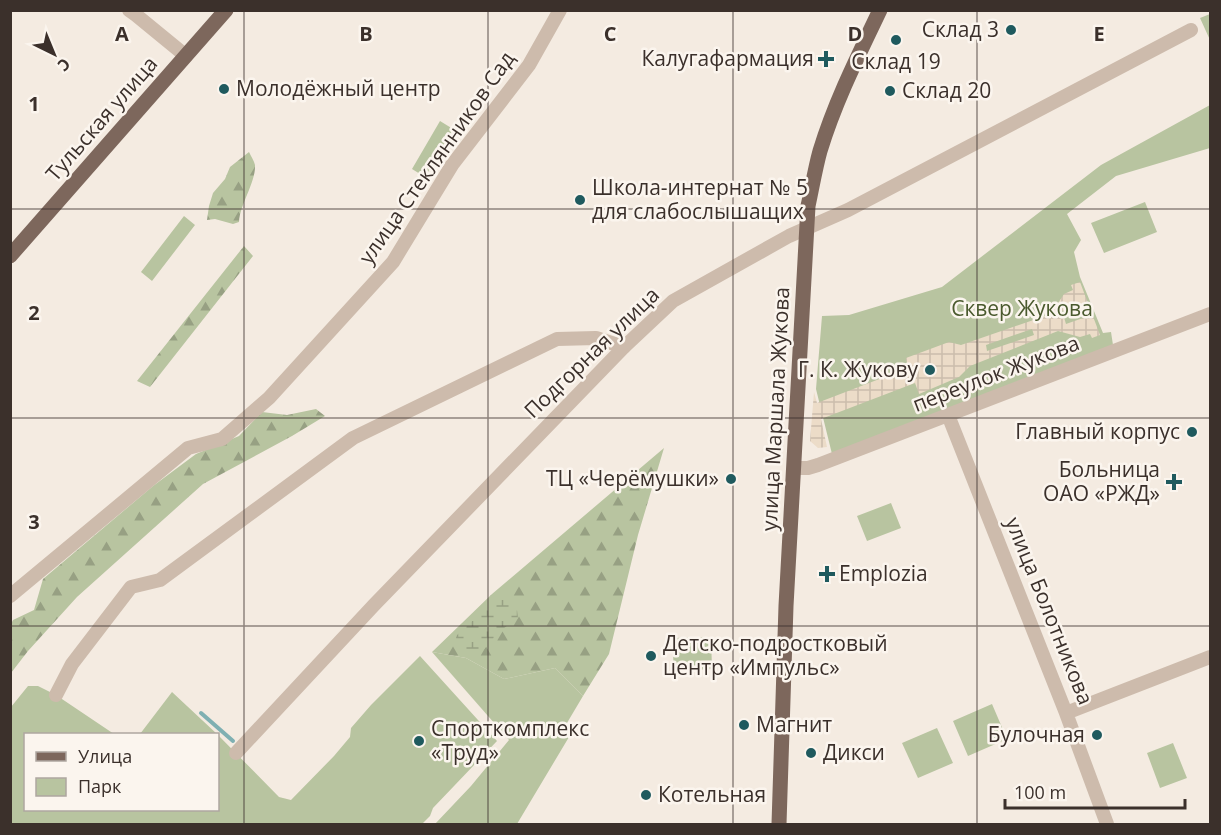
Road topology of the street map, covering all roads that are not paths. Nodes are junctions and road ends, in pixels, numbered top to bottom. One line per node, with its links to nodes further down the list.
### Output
1 (129, 10): 6 (street)
2 (226, 10): 6 (main road, Тульская улица)
3 (560, 10): 13 (street, улица Стеклянников Сад)
4 (880, 10): 7 (main road, улица Маршала Жукова)
5 (1191, 30): 7 (street, Подгорная улица)
6 (186, 56): 8 (main road, Тульская улица)
7 (807, 227): 10 (street, Подгорная улица); 12 (main road, улица Маршала Жукова)
8 (10, 256)
9 (1210, 314): 11 (street, переулок Жукова)
10 (624, 347): 15 (street); 17 (street, Подгорная улица)
11 (948, 415): 12 (street, переулок Жукова); 16 (street, улица Болотникова)
12 (795, 468): 18 (main road, улица Маршала Жукова)
13 (10, 596)
14 (1210, 657): 16 (street)
15 (56, 695)
16 (1066, 712): 19 (street, улица Болотникова)
17 (236, 753)
18 (779, 825)
19 (1107, 825)

